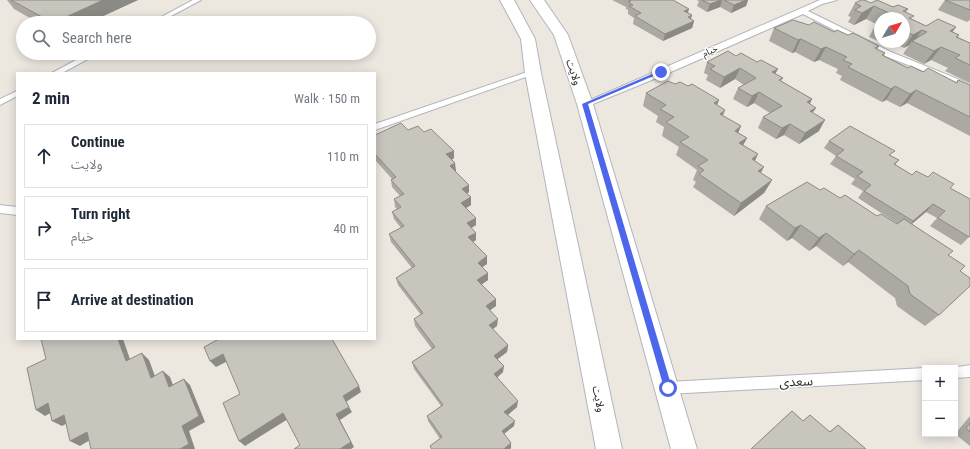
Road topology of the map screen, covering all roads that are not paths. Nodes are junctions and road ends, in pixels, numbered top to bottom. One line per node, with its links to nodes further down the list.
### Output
1 (198, 0): 6 (lane)
2 (507, 0): 9 (street, ولایت)
3 (537, 0): 13 (street, ولایت)
4 (834, 0): 5 (lane, خیام)
5 (803, 11): 10 (lane); 13 (lane, خیام)
6 (167, 16)
7 (81, 60): 8 (lane)
8 (58, 72)
9 (533, 73): 14 (lane); 21 (street, ولایت)
10 (970, 87)
11 (16, 94): 12 (lane)
12 (0, 102)
13 (585, 104): 20 (street, ولایت)
14 (376, 126)
15 (0, 209): 16 (lane)
16 (16, 211)
17 (970, 371): 18 (lane)
18 (958, 372)
19 (922, 374): 20 (lane, سعدی)
20 (668, 388): 22 (street, ولایت)
21 (609, 449)
22 (684, 449)

